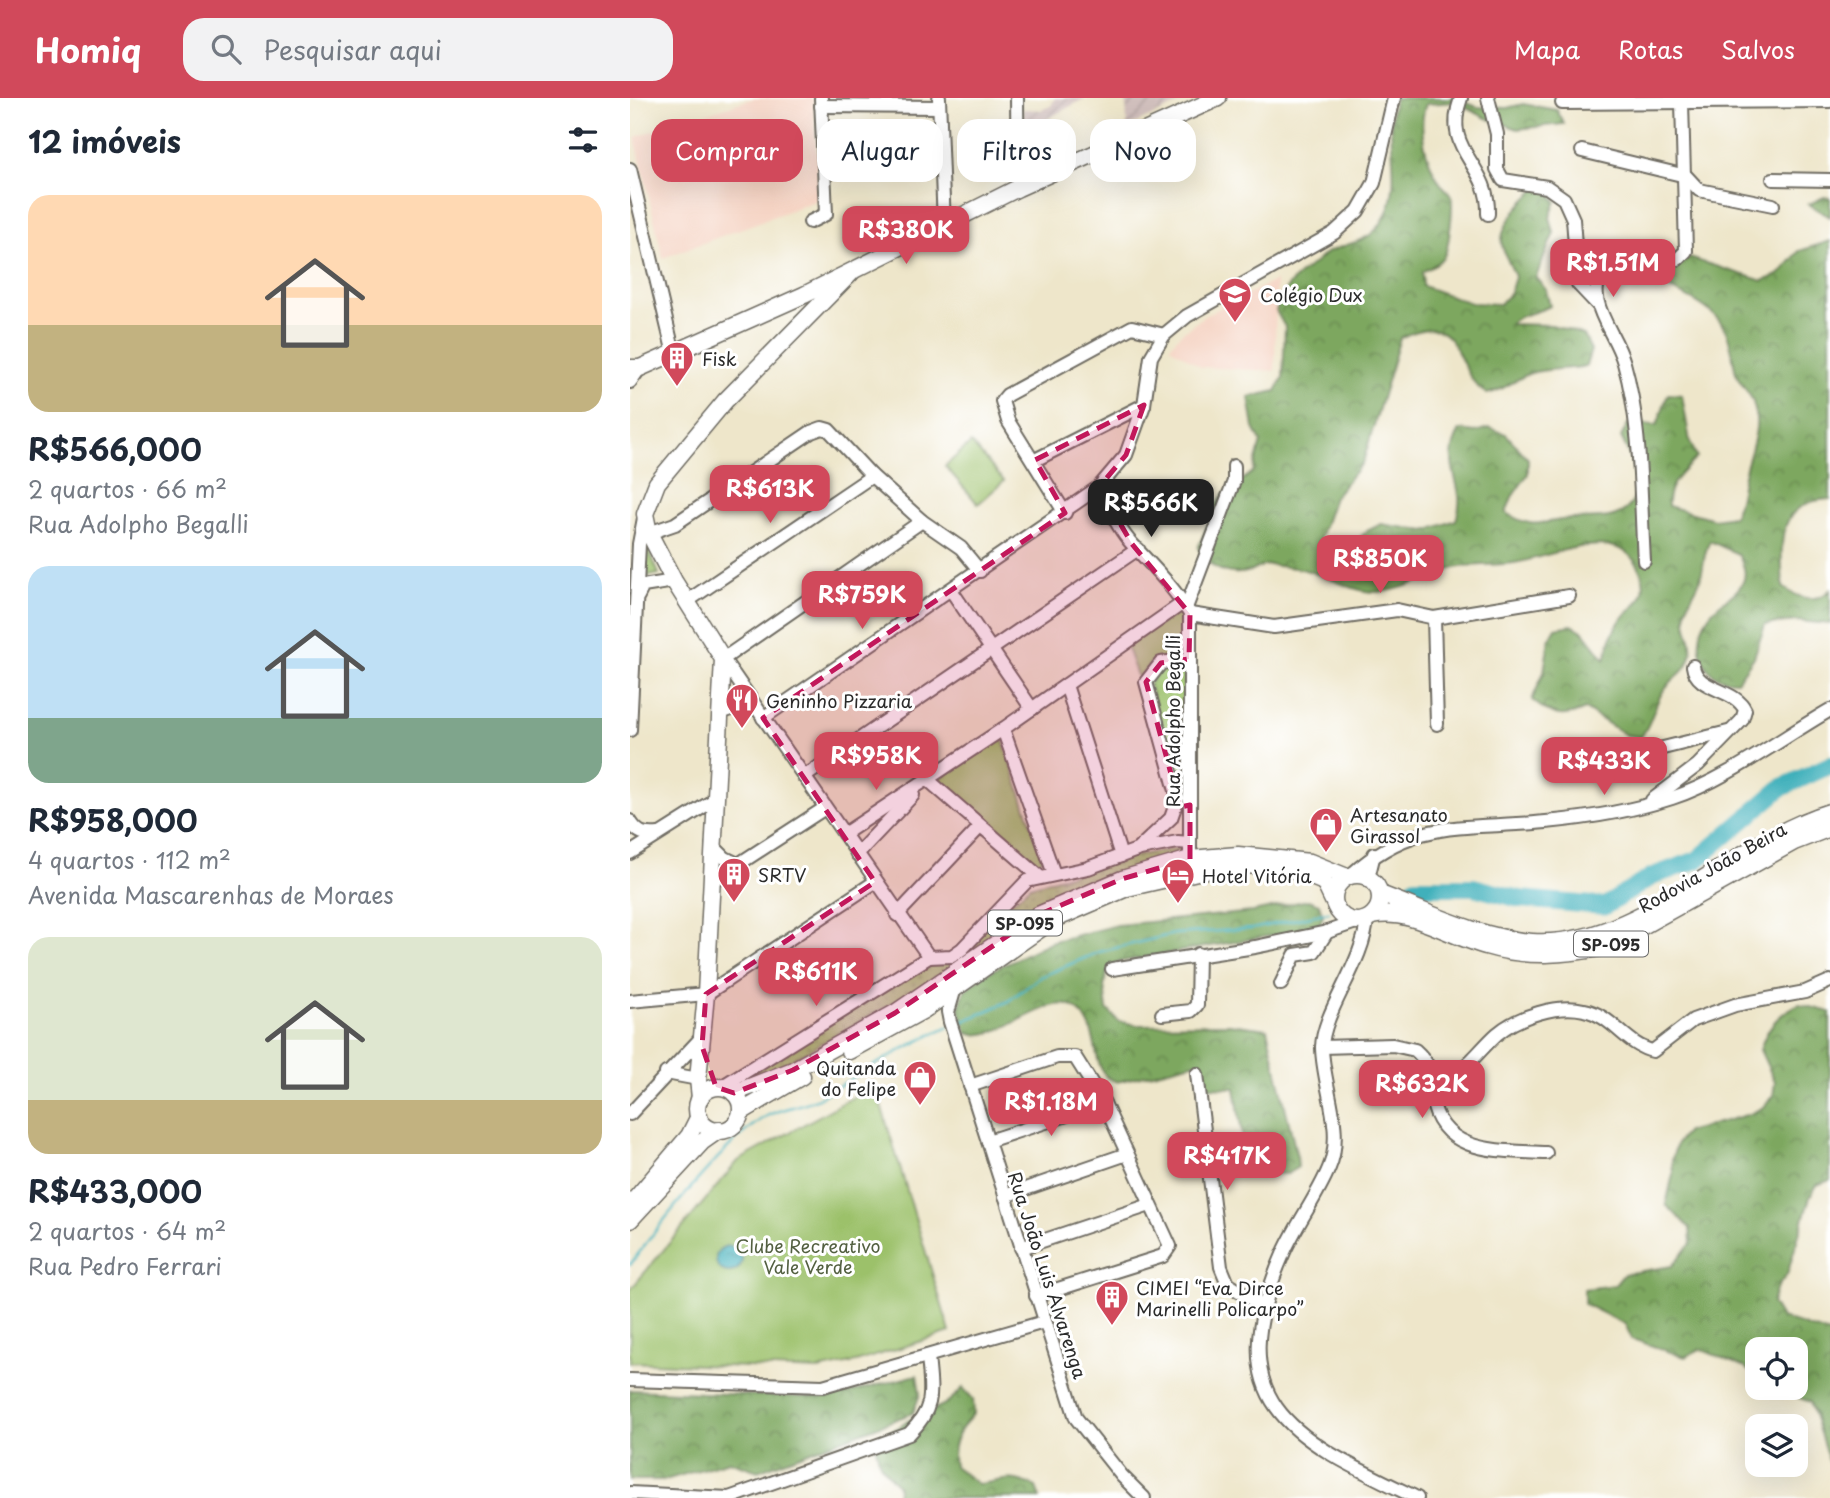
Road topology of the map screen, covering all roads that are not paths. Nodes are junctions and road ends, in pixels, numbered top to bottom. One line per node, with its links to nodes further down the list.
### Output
1 (1017, 98): 17 (street)
2 (1218, 98): 17 (main road)
3 (1394, 98): 27 (street)
4 (1461, 98): 18 (street)
5 (1488, 98): 14 (street)
6 (1830, 101): 9 (street)
7 (821, 102): 8 (street); 21 (street)
8 (939, 102): 22 (street)
9 (1682, 102): 10 (street); 13 (street)
10 (1562, 103)
11 (1582, 150): 13 (street)
12 (630, 169): 28 (street)
13 (1686, 176): 19 (street); 25 (street)
14 (1500, 177): 18 (street); 25 (street)
15 (1773, 180): 16 (street)
16 (1830, 180)
17 (1018, 188): 22 (main road)
18 (1487, 191): 20 (street)
19 (1773, 205)
20 (1488, 214)
21 (810, 222)
22 (944, 225): 23 (main road)
23 (851, 273): 24 (main road); 26 (main road)
24 (804, 295): 26 (main road); 28 (main road)
25 (1597, 304): 41 (street)
26 (813, 311): 37 (main road)
27 (1158, 333): 31 (street); 32 (street)
28 (674, 354): 29 (main road)
29 (635, 368): 30 (street)
30 (630, 382)
31 (1144, 405): 32 (street); 35 (street)
32 (1035, 460): 36 (street)
33 (1234, 466): 48 (street)
34 (872, 475): 38 (street); 39 (street); 47 (street)
35 (1100, 486): 36 (street); 40 (street)
36 (1065, 513): 42 (street)
37 (645, 514): 39 (main road); 46 (street)
38 (922, 521): 42 (street); 51 (street)
39 (649, 533): 43 (main road)
40 (1138, 549): 48 (street); 50 (street)
41 (1644, 561)
42 (980, 571): 44 (street)
43 (674, 581): 46 (street); 47 (main road)
44 (951, 590): 50 (street); 61 (street)
45 (1569, 596): 49 (street)
46 (637, 599): 54 (street)
47 (686, 602): 51 (main road)
48 (1186, 608): 49 (street); 52 (street, Rua Adolpho Begalli); 55 (street)
49 (1434, 618): 62 (street)
50 (992, 650): 57 (street); 67 (street)
51 (723, 659): 56 (street); 60 (main road)
52 (1189, 659): 71 (street, Rua Adolpho Begalli); 71 (street)
53 (1693, 666): 65 (street)
54 (631, 680): 59 (street)
55 (1066, 685): 57 (street); 86 (street)
56 (752, 702): 60 (street); 61 (street)
57 (1032, 709): 63 (street)
58 (1830, 710): 70 (street)
59 (630, 713): 64 (street)
60 (720, 713): 69 (main road)
61 (763, 718): 67 (street)
62 (1437, 724)
63 (1003, 729): 68 (street); 88 (street)
64 (630, 730)
65 (1728, 732): 66 (street); 70 (street)
66 (1598, 764)
67 (804, 777): 72 (street)
68 (927, 779): 76 (street); 79 (street); 84 (street)
69 (714, 800): 74 (street); 80 (main road)
70 (1646, 805): 85 (street)
71 (1184, 806): 81 (street); 82 (street, Rua Adolpho Begalli)
72 (825, 808): 79 (street); 87 (street)
73 (1830, 812): 94 (main road, Rodovia João Beira / SP-095)
74 (684, 818): 78 (street); 80 (street)
75 (630, 821): 78 (street)
76 (980, 827): 90 (street); 96 (street)
77 (1830, 828): 97 (main road, Rodovia João Beira / SP-095)
78 (659, 834): 83 (street)
79 (844, 834): 84 (street)
80 (713, 837): 87 (street); 92 (main road)
81 (1137, 850): 82 (street); 86 (street)
82 (1190, 851): 89 (main road, SP-095); 117 (main road, SP-095)
83 (630, 853)
84 (857, 854): 93 (street)
85 (1374, 854): 89 (street); 91 (street)
86 (1121, 856): 88 (street)
87 (740, 865): 92 (street)
88 (1054, 874): 90 (street)
89 (1349, 876): 91 (main road, SP-095); 95 (main road)
90 (1040, 877): 100 (street)
91 (1368, 878): 94 (main road)
92 (711, 882): 105 (main road)
93 (875, 882): 96 (street); 105 (street)
94 (1380, 894): 97 (main road)
95 (1335, 905): 97 (main road, SP-095); 104 (main road, SP-095)
96 (897, 915): 100 (street)
97 (1365, 919): 98 (street); 111 (street)
98 (1327, 932): 99 (street); 103 (street)
99 (1198, 954): 101 (street); 108 (street)
100 (929, 957): 117 (street)
101 (1112, 969)
102 (1830, 981): 112 (street)
103 (1281, 984)
104 (956, 988): 107 (main road, SP-095); 109 (street)
105 (706, 994): 106 (street); 110 (main road)
106 (630, 1001)
107 (924, 1010): 109 (street); 120 (main road, SP-095)
108 (1162, 1014)
109 (950, 1023): 116 (street, Rua João Luis Alvarenga)
110 (702, 1042): 113 (street); 115 (main road); 117 (main road)
111 (1322, 1047): 112 (street); 133 (street)
112 (1431, 1071): 124 (street)
113 (666, 1073): 115 (street); 121 (street)
114 (1197, 1074): 133 (street)
115 (698, 1079): 119 (main road)
116 (970, 1086): 118 (street); 123 (street, Rua João Luis Alvarenga)
117 (724, 1089): 119 (main road, SP-095); 120 (main road)
118 (1104, 1103): 123 (street); 125 (street)
119 (698, 1108): 122 (main road); 126 (main road); 128 (main road, SP-095)
120 (741, 1112): 122 (main road, SP-095)
121 (630, 1114)
122 (719, 1130): 130 (main road, SP-095)
123 (988, 1141): 127 (street, Rua João Luis Alvarenga)
124 (1546, 1153)
125 (1127, 1154): 127 (street); 129 (street)
126 (630, 1194)
127 (1004, 1196): 131 (street, Rua João Luis Alvarenga)
128 (630, 1205)
129 (1150, 1205): 131 (street); 132 (street)
130 (630, 1220)
131 (1021, 1248): 132 (street, Rua João Luis Alvarenga)
132 (1036, 1296): 134 (street, Rua João Luis Alvarenga)
133 (1265, 1308): 140 (street)
134 (1044, 1322): 135 (street); 139 (street, Rua João Luis Alvarenga)
135 (928, 1356): 136 (street); 138 (street)
136 (630, 1380)
137 (630, 1493): 138 (street)
138 (735, 1497)
139 (1144, 1498)
140 (1417, 1498)

